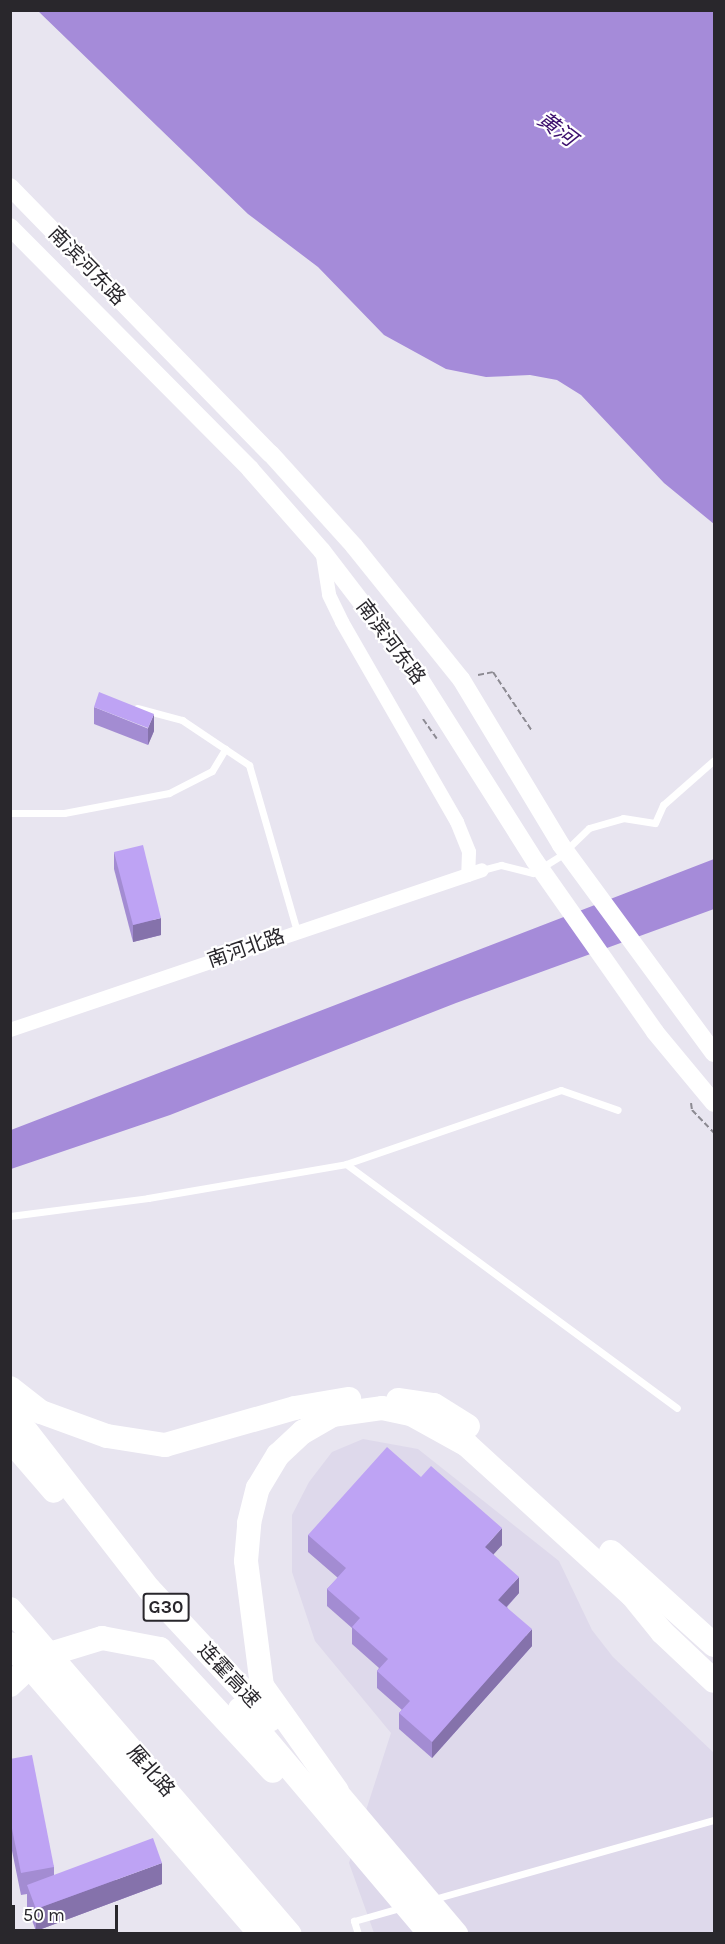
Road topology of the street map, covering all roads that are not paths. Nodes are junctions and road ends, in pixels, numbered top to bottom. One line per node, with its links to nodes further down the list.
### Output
1 (10, 187): 12 (main road, 南滨河东路)
2 (10, 227): 3 (main road, 南滨河东路)
3 (322, 551): 9 (street); 13 (main road, 南滨河东路)
4 (129, 706): 5 (lane)
5 (225, 749): 7 (lane); 10 (lane)
6 (714, 760): 8 (lane)
7 (10, 813)
8 (482, 870): 9 (street, 南河北路)
9 (468, 874): 10 (street, 南河北路)
10 (297, 931): 11 (street, 南河北路)
11 (10, 1030)
12 (714, 1053)
13 (714, 1103)
14 (618, 1110): 15 (lane)
15 (346, 1164): 16 (lane); 18 (lane)
16 (10, 1216)
17 (10, 1388): 23 (highway)
18 (677, 1408)
19 (10, 1410): 26 (highway, 连霍高速 / G30)
20 (10, 1440): 26 (highway, 连霍高速 / G30)
21 (10, 1609): 29 (highway, 雁北路)
22 (10, 1644): 28 (highway, 雁北路)
23 (714, 1645)
24 (714, 1682): 26 (highway)
25 (10, 1685): 26 (highway)
26 (322, 1801): 31 (highway); 32 (highway, 连霍高速 / G30)
27 (714, 1820): 30 (lane)
28 (260, 1934)
29 (290, 1934)
30 (358, 1934)
31 (428, 1934)
32 (456, 1934)

